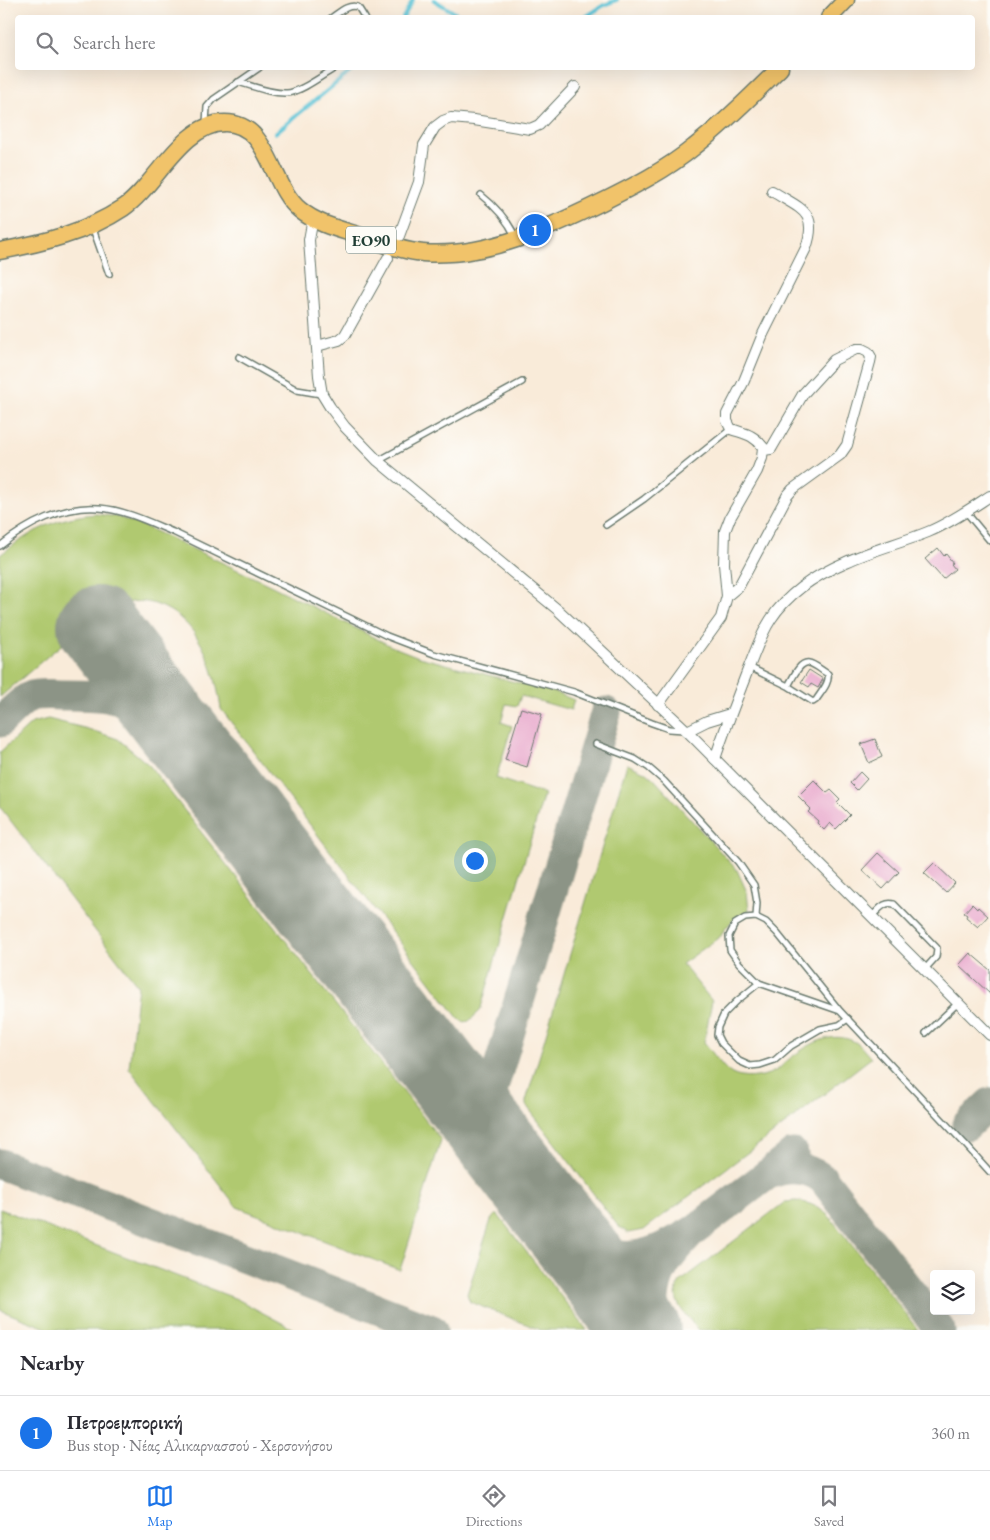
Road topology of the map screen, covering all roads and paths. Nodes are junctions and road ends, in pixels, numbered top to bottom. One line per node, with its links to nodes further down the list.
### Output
1 (846, 0): 4 (main road)
2 (335, 15): 3 (lane)
3 (363, 15)
4 (832, 15)
5 (256, 70): 8 (lane)
6 (332, 70): 8 (lane)
7 (778, 70): 16 (main road, ΕΟ90)
8 (238, 82): 10 (lane)
9 (575, 87): 15 (street)
10 (206, 127): 13 (main road, ΕΟ90); 14 (main road, ΕΟ90)
11 (772, 191): 24 (street)
12 (481, 195): 16 (lane)
13 (313, 218): 16 (main road, ΕΟ90); 20 (street)
14 (92, 226): 17 (main road, ΕΟ90); 19 (lane)
15 (399, 236)
16 (516, 239)
17 (0, 250)
18 (388, 258): 20 (street)
19 (109, 274)
20 (317, 346): 23 (street)
21 (239, 357): 23 (lane)
22 (522, 382): 26 (lane)
23 (322, 394): 26 (street)
24 (731, 429): 25 (street); 29 (lane)
25 (763, 450): 32 (street); 32 (street)
26 (378, 461): 35 (street)
27 (990, 496): 28 (street)
28 (966, 512): 30 (lane); 33 (street)
29 (606, 525)
30 (990, 541)
31 (0, 546): 37 (lane)
32 (727, 596): 35 (street)
33 (749, 667): 34 (lane); 36 (street)
34 (788, 686): 34 (lane)
35 (658, 705): 37 (street)
36 (730, 714): 37 (street); 39 (street)
37 (687, 731): 39 (street)
38 (596, 744): 41 (lane)
39 (715, 760): 40 (street)
40 (872, 916): 42 (street); 42 (lane)
41 (756, 917): 43 (lane); 45 (lane)
42 (924, 969): 44 (street)
43 (759, 983): 45 (lane); 46 (lane)
44 (958, 1003): 47 (lane); 48 (street)
45 (840, 1011): 46 (lane)
46 (848, 1019): 49 (lane)
47 (926, 1033)
48 (990, 1035)
49 (990, 1172)

